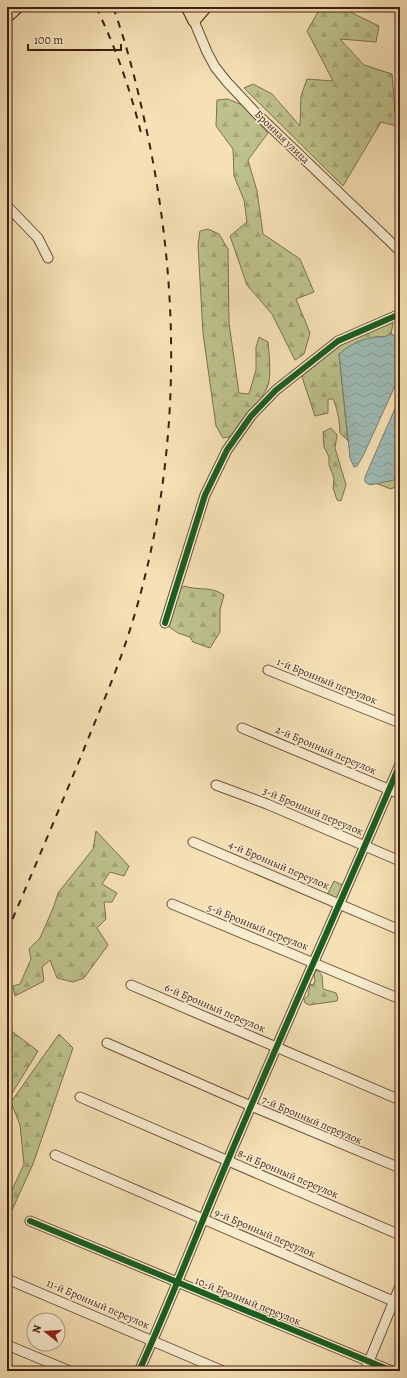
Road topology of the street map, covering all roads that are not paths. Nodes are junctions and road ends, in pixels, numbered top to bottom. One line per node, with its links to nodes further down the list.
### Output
1 (18, 7): 4 (main road)
2 (187, 7): 5 (main road, Бронная улица)
3 (206, 7): 5 (main road)
4 (7, 17)
5 (194, 21): 7 (street, Бронная улица)
6 (7, 206): 8 (street)
7 (400, 251)
8 (48, 258)
9 (400, 314): 10 (street)
10 (165, 623)
11 (268, 670): 12 (street, 1-й Бронный переулок)
12 (400, 723)
13 (242, 728): 16 (street, 2-й Бронный переулок)
14 (400, 764): 16 (street)
15 (216, 785): 19 (street, 3-й Бронный переулок)
16 (389, 789): 17 (street, 2-й Бронный переулок); 19 (street)
17 (400, 794)
18 (193, 842): 21 (street, 4-й Бронный переулок)
19 (366, 846): 20 (street, 3-й Бронный переулок); 21 (street)
20 (400, 862)
21 (339, 903): 23 (street, 4-й Бронный переулок); 24 (street)
22 (172, 904): 24 (street, 5-й Бронный переулок)
23 (400, 930)
24 (313, 963): 26 (street, 5-й Бронный переулок); 28 (street)
25 (131, 985): 28 (street, 6-й Бронный переулок)
26 (400, 999)
27 (107, 1043): 31 (street, 7-й Бронный переулок)
28 (278, 1047): 30 (street, 6-й Бронный переулок); 31 (street)
29 (80, 1097): 33 (street, 8-й Бронный переулок)
30 (400, 1100)
31 (251, 1106): 33 (street); 34 (street, 7-й Бронный переулок)
32 (55, 1155): 35 (street, 9-й Бронный переулок)
33 (227, 1162): 35 (street); 37 (street, 8-й Бронный переулок)
34 (400, 1168)
35 (203, 1219): 39 (street); 41 (street, 9-й Бронный переулок)
36 (30, 1221): 39 (street, 10-й Бронный переулок)
37 (400, 1235)
38 (7, 1279): 42 (street, 11-й Бронный переулок)
39 (177, 1282): 42 (street); 44 (street, 10-й Бронный переулок)
40 (400, 1286): 41 (street)
41 (397, 1303): 44 (street)
42 (153, 1341): 46 (street); 47 (street, 11-й Бронный переулок)
43 (7, 1345): 45 (street)
44 (369, 1361): 48 (street); 49 (street, 10-й Бронный переулок)
45 (70, 1371)
46 (139, 1371)
47 (223, 1371)
48 (365, 1371)
49 (392, 1371)

